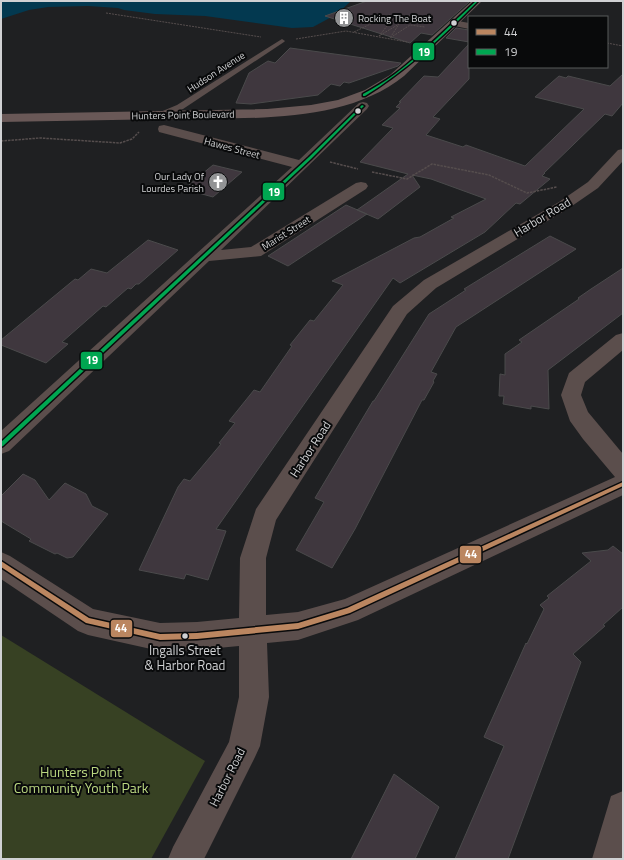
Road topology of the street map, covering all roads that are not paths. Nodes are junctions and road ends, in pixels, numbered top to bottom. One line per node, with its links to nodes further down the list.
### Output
1 (477, 1): 2 (main road, Hunters Point Boulevard)
2 (453, 23): 3 (street); 5 (main road, Hunters Point Boulevard)
3 (468, 26)
4 (282, 41): 6 (lane, Hudson Avenue)
5 (363, 101): 6 (main road, Hunters Point Boulevard); 10 (street)
6 (157, 115): 7 (main road, Hunters Point Boulevard); 8 (main road)
7 (1, 118)
8 (164, 129): 10 (street, Hawes Street)
9 (623, 153): 18 (street, Harbor Road)
10 (305, 162): 12 (street)
11 (362, 178): 12 (street, Marist Street)
12 (203, 257): 14 (street)
13 (623, 340): 15 (street)
14 (1, 445)
15 (623, 470)
16 (623, 484): 18 (street)
17 (1, 564): 18 (street)
18 (253, 631): 20 (street, Harbor Road)
19 (623, 808): 21 (street)
20 (186, 859)
21 (609, 859)

